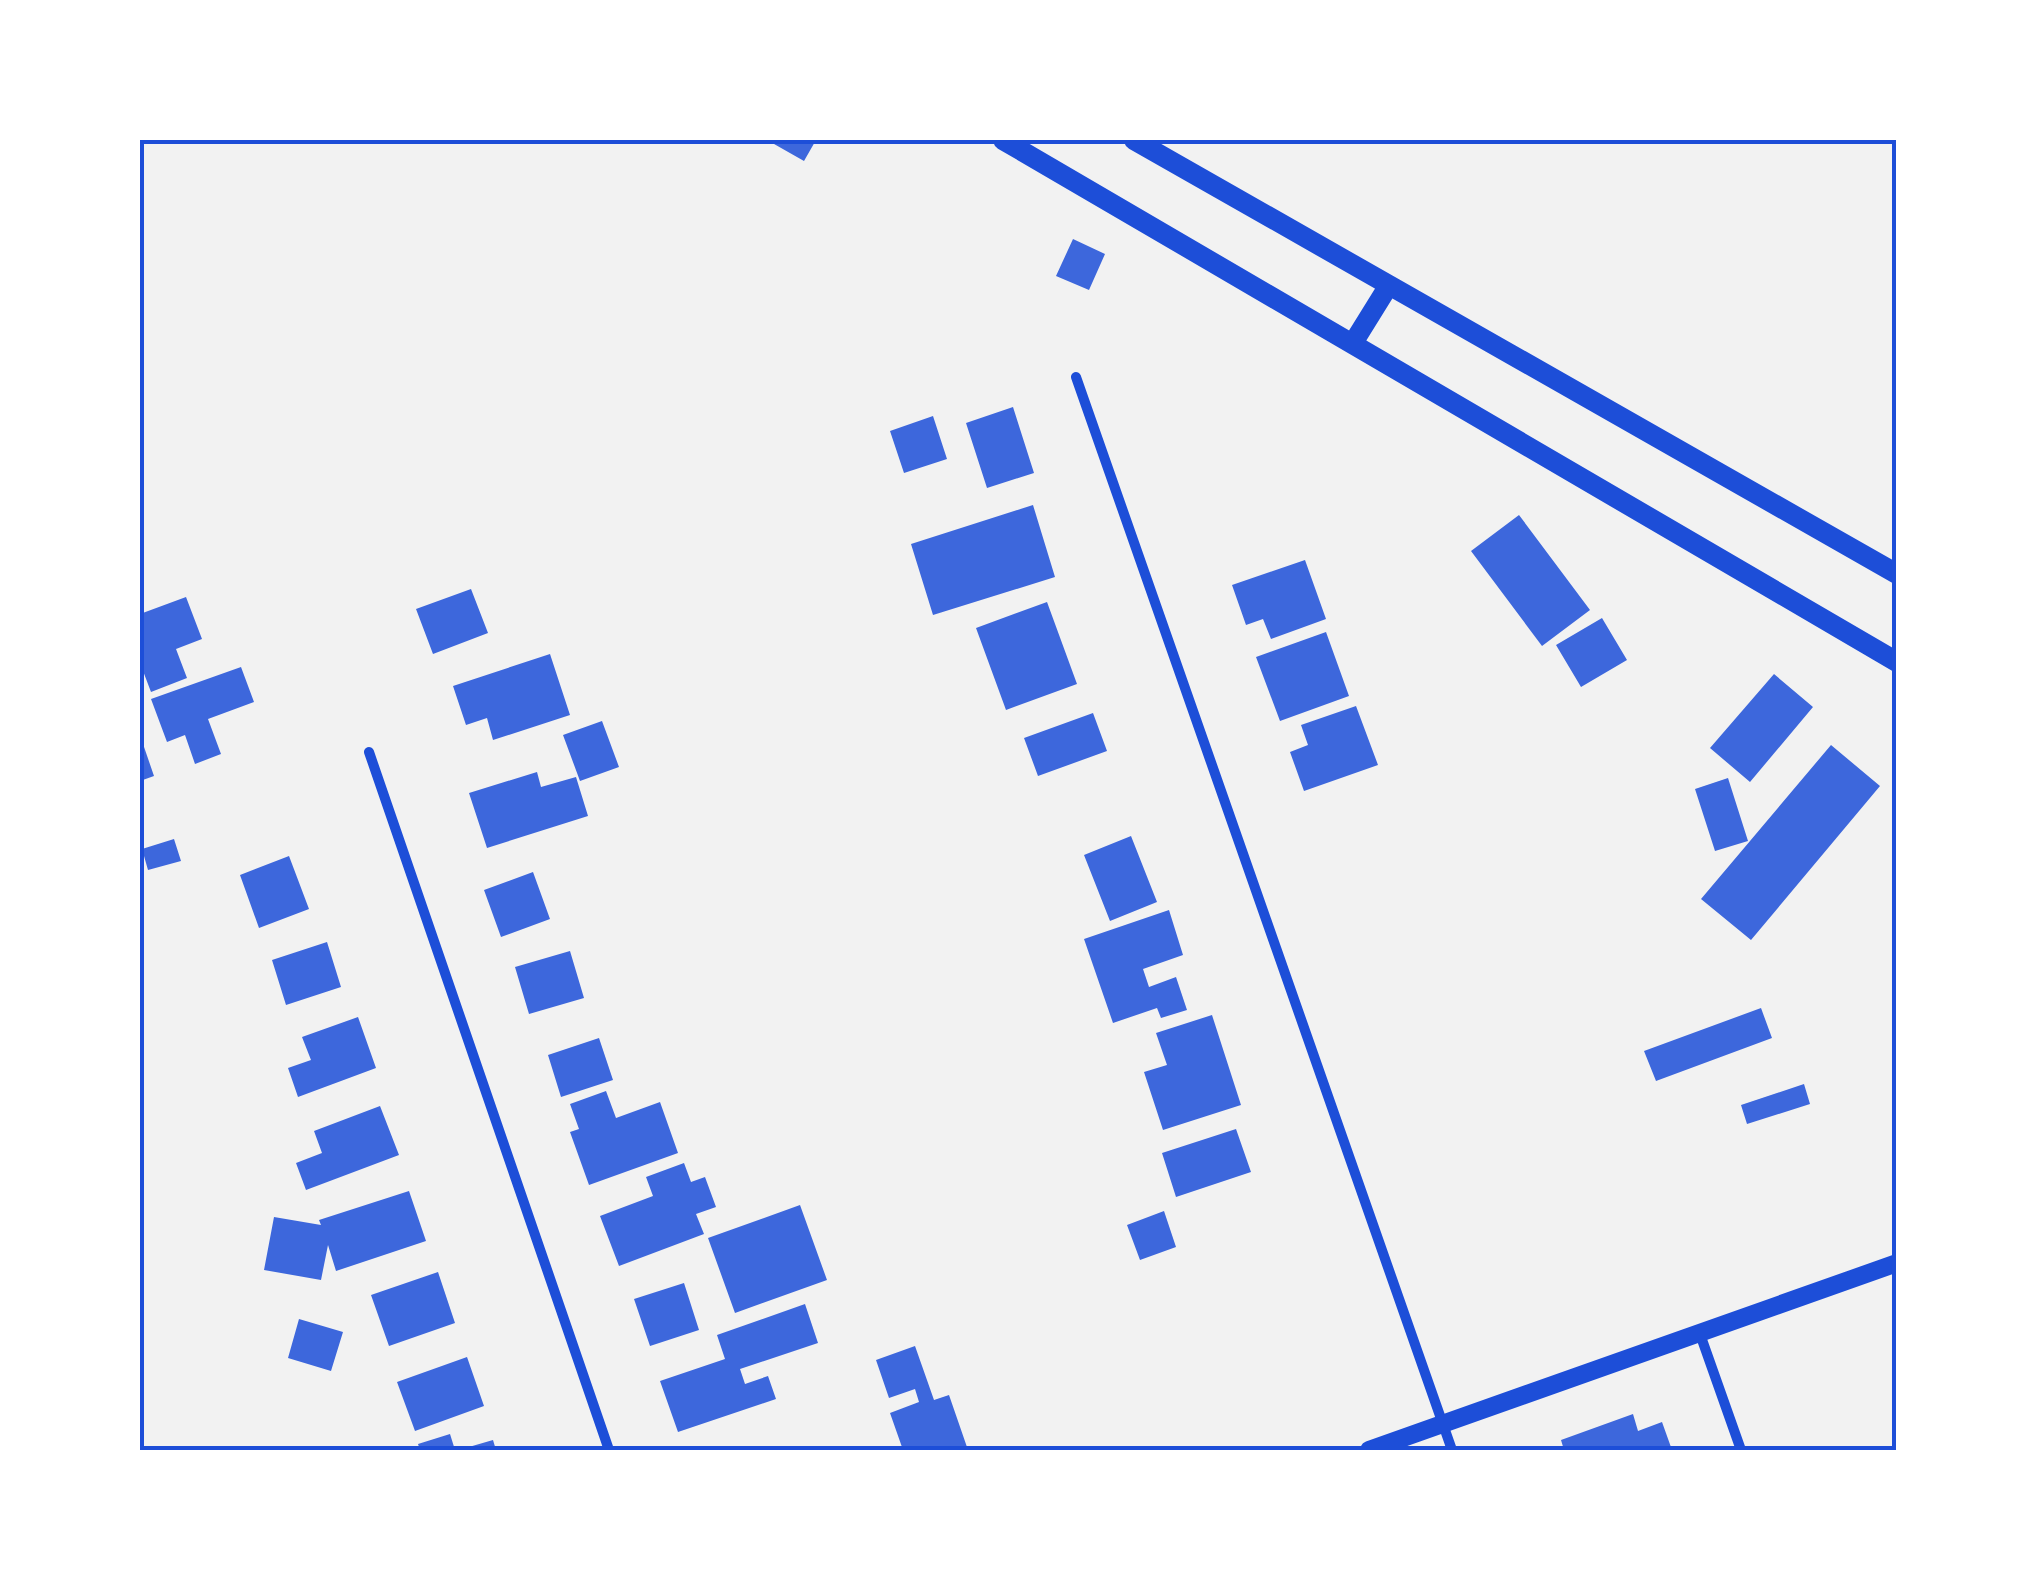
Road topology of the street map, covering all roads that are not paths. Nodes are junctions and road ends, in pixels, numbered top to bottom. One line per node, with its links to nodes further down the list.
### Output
1 (1134, 140): 3 (main road)
2 (1017, 144): 4 (main road)
3 (1389, 286): 4 (main road); 6 (main road)
4 (1353, 343): 7 (main road)
5 (1076, 377): 11 (street)
6 (1897, 574)
7 (1897, 662)
8 (369, 752): 12 (street)
9 (1897, 1263): 10 (street)
10 (1700, 1334): 11 (street); 15 (street)
11 (1443, 1424): 13 (street); 14 (street)
12 (608, 1450)
13 (1369, 1450)
14 (1452, 1450)
15 (1741, 1450)

